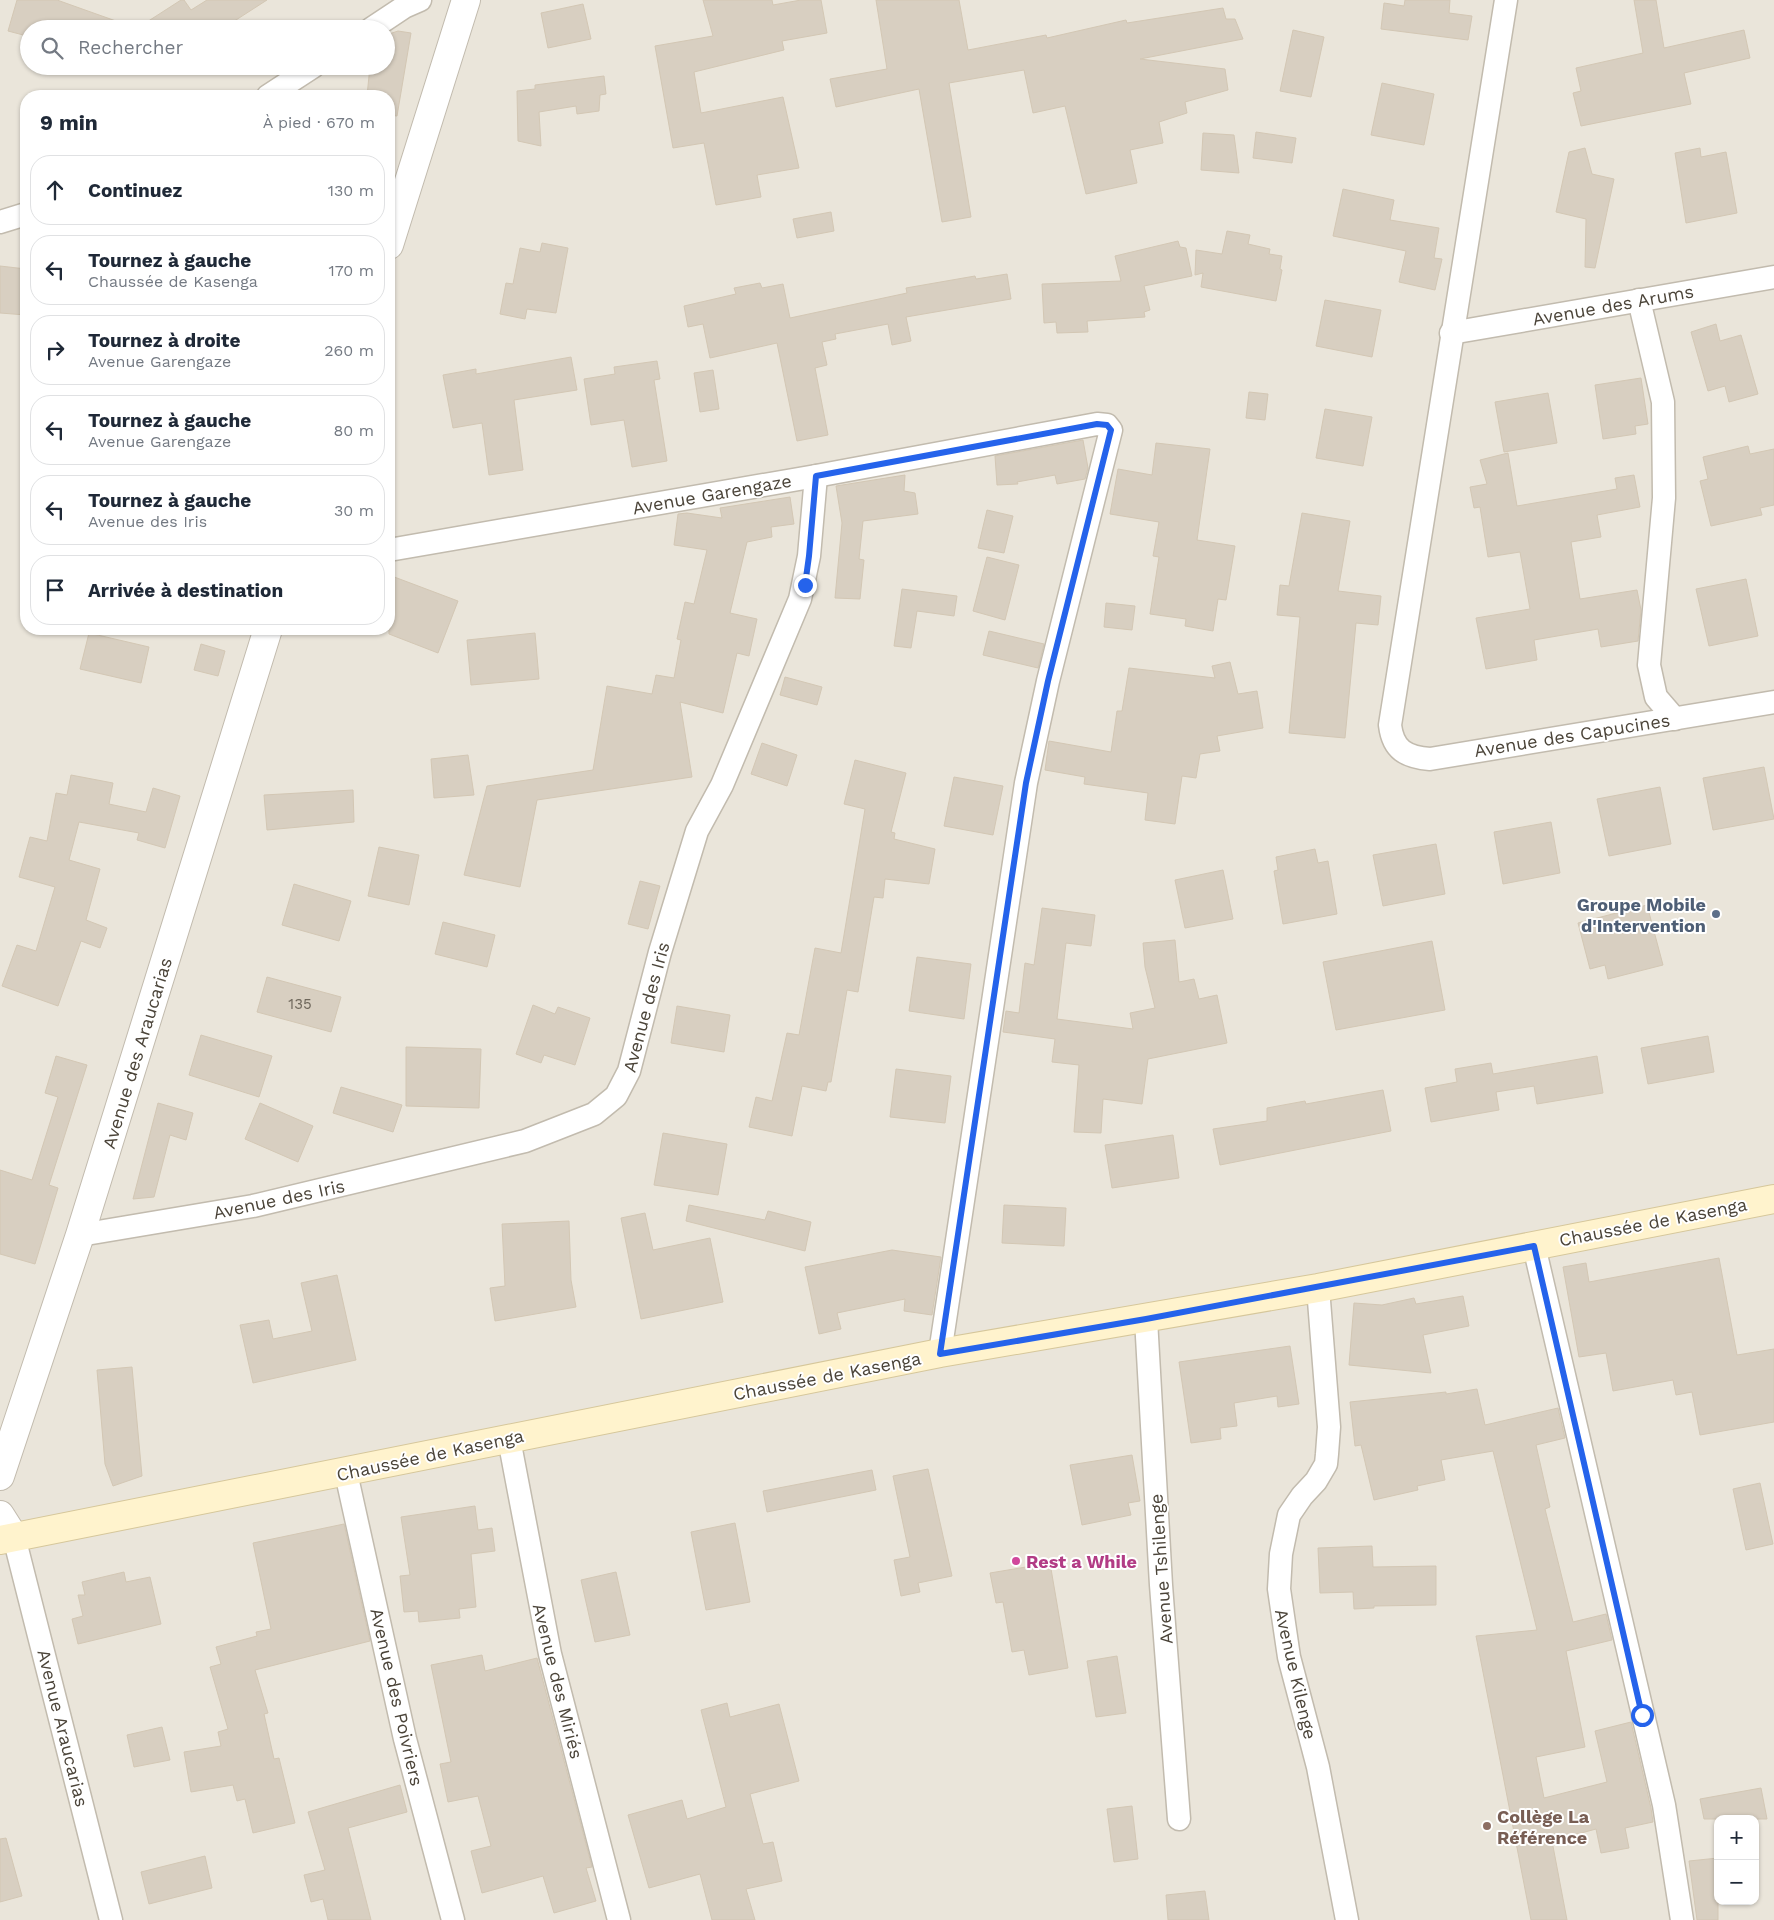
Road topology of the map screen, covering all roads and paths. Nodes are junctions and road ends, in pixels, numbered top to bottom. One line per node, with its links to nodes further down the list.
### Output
1 (420, 0): 4 (street)
2 (466, 0): 9 (street)
3 (1506, 0): 12 (street)
4 (384, 20)
5 (300, 75): 6 (street)
6 (277, 90)
7 (20, 216): 8 (street)
8 (0, 222)
9 (395, 226)
10 (1774, 277): 11 (street, Avenue des Arums)
11 (1639, 300): 12 (street, Avenue des Arums); 17 (street)
12 (1452, 333): 17 (street, Avenue des Capucines)
13 (816, 476): 14 (street, Avenue Garengaze); 19 (street, Avenue des Iris); 23 (street, Avenue Garengaze)
14 (395, 549)
15 (266, 635): 19 (street, Avenue des Araucarias)
16 (1774, 702): 17 (street, Avenue des Capucines)
17 (1675, 719)
18 (1774, 1199): 20 (main road, Chaussée de Kasenga)
19 (80, 1235): 26 (street, Avenue des Araucarias)
20 (1534, 1246): 21 (main road, Chaussée de Kasenga); 33 (street)
21 (1318, 1288): 22 (main road, Chaussée de Kasenga); 29 (street, Avenue Kilenge)
22 (1146, 1319): 23 (main road, Chaussée de Kasenga); 28 (street, Avenue Tshilenge)
23 (940, 1354): 24 (main road, Chaussée de Kasenga)
24 (509, 1439): 25 (main road, Chaussée de Kasenga); 32 (street, Avenue des Miriés)
25 (346, 1473): 27 (main road, Chaussée de Kasenga); 31 (street, Avenue des Poivriers)
26 (0, 1476)
27 (5, 1531): 30 (street, Avenue Araucarias)
28 (1179, 1819)
29 (1346, 1919)
30 (111, 1920)
31 (453, 1920)
32 (619, 1920)
33 (1682, 1920)

